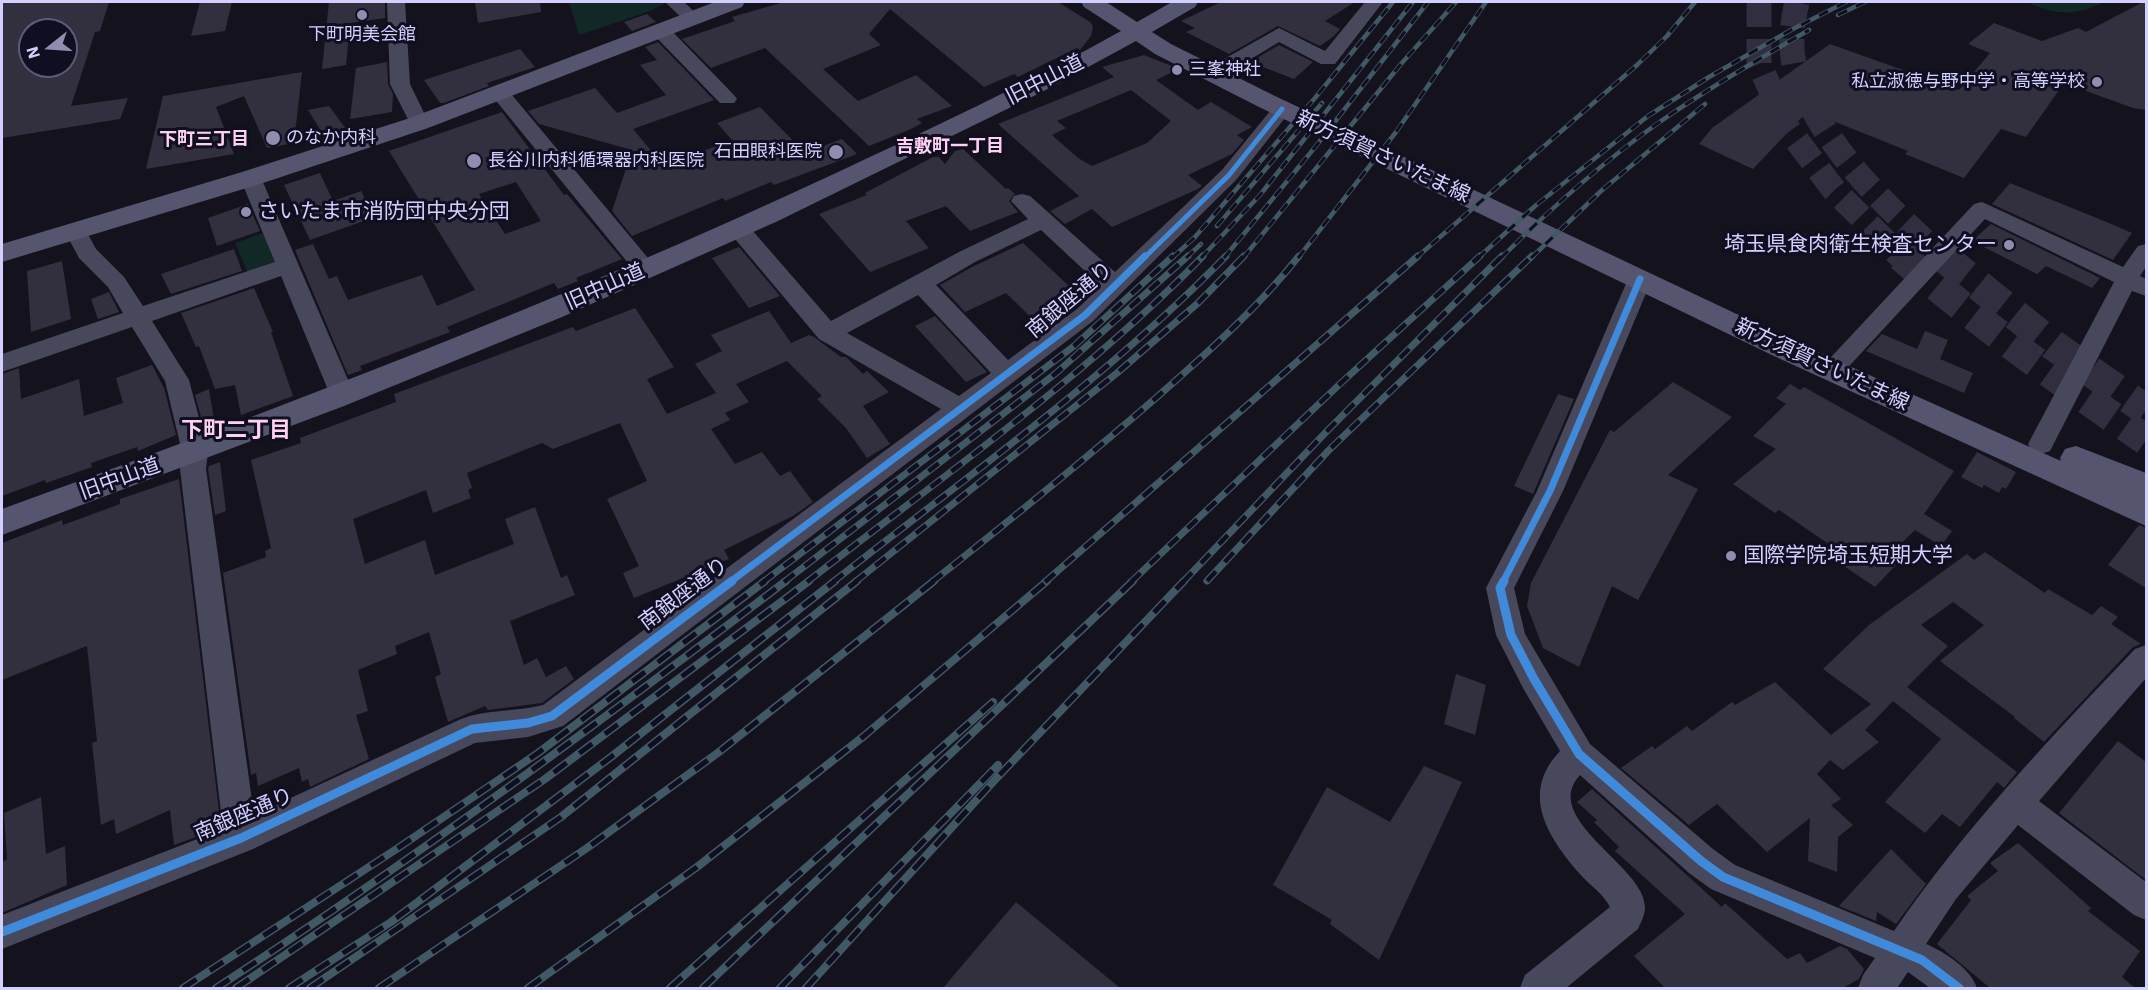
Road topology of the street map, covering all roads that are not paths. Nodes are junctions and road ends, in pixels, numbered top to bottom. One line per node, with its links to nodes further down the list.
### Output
1 (396, 2): 13 (street)
2 (734, 2): 6 (main road)
3 (1092, 2): 8 (main road)
4 (1187, 2): 8 (main road, 旧中山道)
5 (1374, 2): 9 (street)
6 (683, 10): 7 (main road)
7 (661, 31): 10 (main road); 11 (street)
8 (1139, 31): 9 (main road, 新方須賀さいたま線); 12 (main road, 新方須賀さいたま線); 17 (main road, 旧中山道)
9 (1224, 67): 30 (main road, 新方須賀さいたま線)
10 (500, 93): 13 (main road); 22 (street)
11 (727, 99)
12 (1282, 109): 23 (main road, 新方須賀さいたま線); 26 (street, 南銀座通り)
13 (419, 123): 14 (main road)
14 (251, 178): 18 (main road); 21 (street)
15 (1022, 201): 16 (street)
16 (1044, 220): 25 (street); 26 (street)
17 (738, 228): 22 (main road, 旧中山道); 28 (street)
18 (76, 232): 20 (main road); 27 (street)
19 (2146, 251): 24 (street)
20 (2, 253)
21 (287, 266): 27 (street); 32 (street)
22 (645, 269): 32 (main road, 旧中山道)
23 (1640, 279): 30 (main road, 新方須賀さいたま線); 40 (street)
24 (2137, 283): 30 (street); 34 (street)
25 (921, 284): 28 (street); 31 (street)
26 (1116, 286): 31 (street, 南銀座通り)
27 (138, 317): 29 (street); 35 (street)
28 (828, 333): 33 (street)
29 (2, 363)
30 (1837, 364): 34 (main road, 新方須賀さいたま線); 37 (main road, 新方須賀さいたま線)
31 (1007, 374): 33 (street, 南銀座通り)
32 (342, 396): 35 (main road, 旧中山道)
33 (961, 409): 42 (street, 南銀座通り)
34 (2041, 444): 36 (main road, 新方須賀さいたま線)
35 (195, 452): 38 (main road, 旧中山道); 42 (street)
36 (2146, 486)
37 (2146, 513)
38 (2, 522)
39 (2146, 658): 41 (street)
40 (1579, 754): 45 (street); 46 (street)
41 (2016, 804): 43 (street); 45 (street)
42 (241, 838): 44 (street, 南銀座通り)
43 (2146, 903)
44 (2, 932)
45 (1902, 952): 47 (street); 48 (street)
46 (1538, 988)
47 (1876, 988)
48 (1959, 988)

